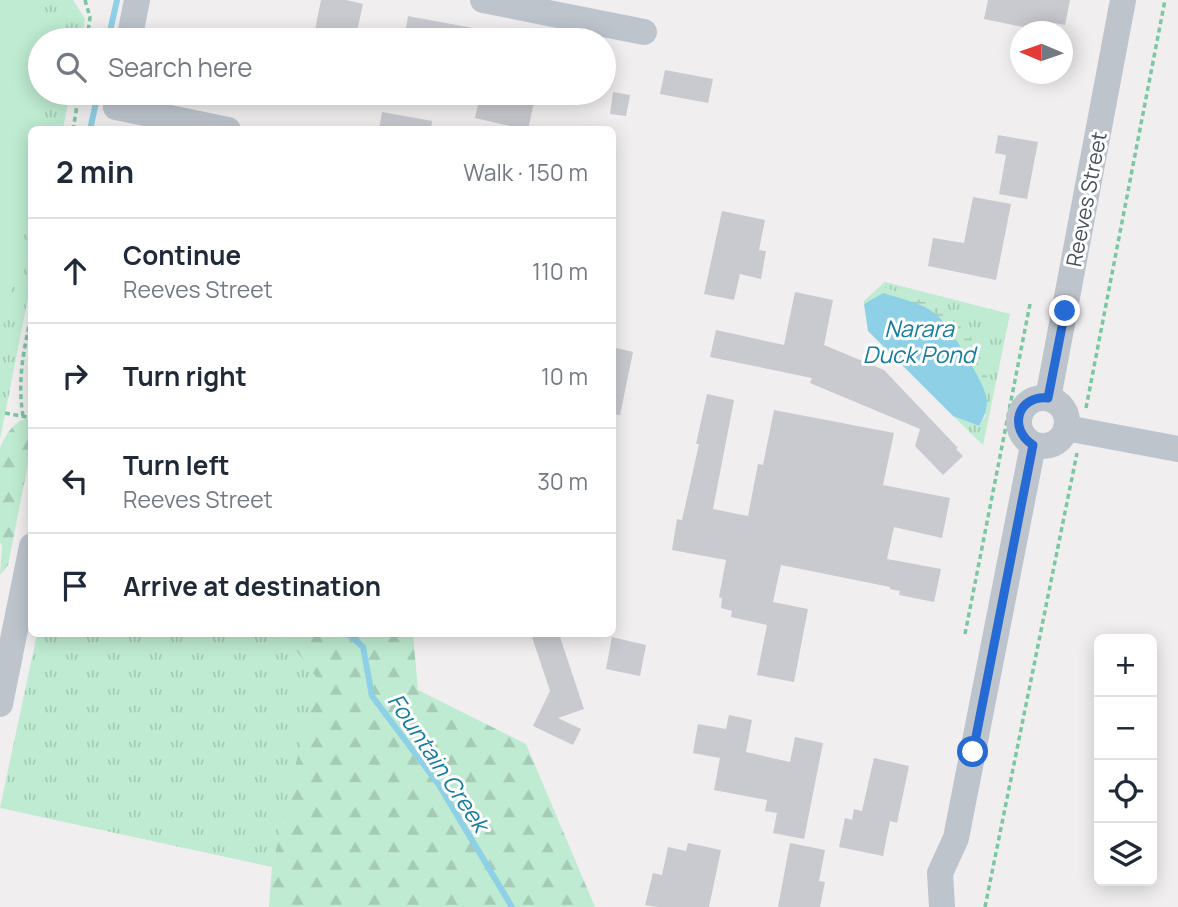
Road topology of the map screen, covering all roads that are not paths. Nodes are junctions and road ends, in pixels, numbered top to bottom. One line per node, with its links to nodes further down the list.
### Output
1 (136, 0): 4 (street)
2 (483, 0): 5 (street)
3 (1123, 0): 9 (street, Reeves Street)
4 (131, 28)
5 (644, 32)
6 (115, 112): 7 (street); 8 (street)
7 (157, 126)
8 (203, 126)
9 (1048, 398): 10 (street); 11 (street)
10 (1074, 429): 11 (street); 12 (street)
11 (1033, 445): 15 (street)
12 (1178, 449)
13 (28, 566): 14 (street)
14 (0, 704)
15 (942, 907)

